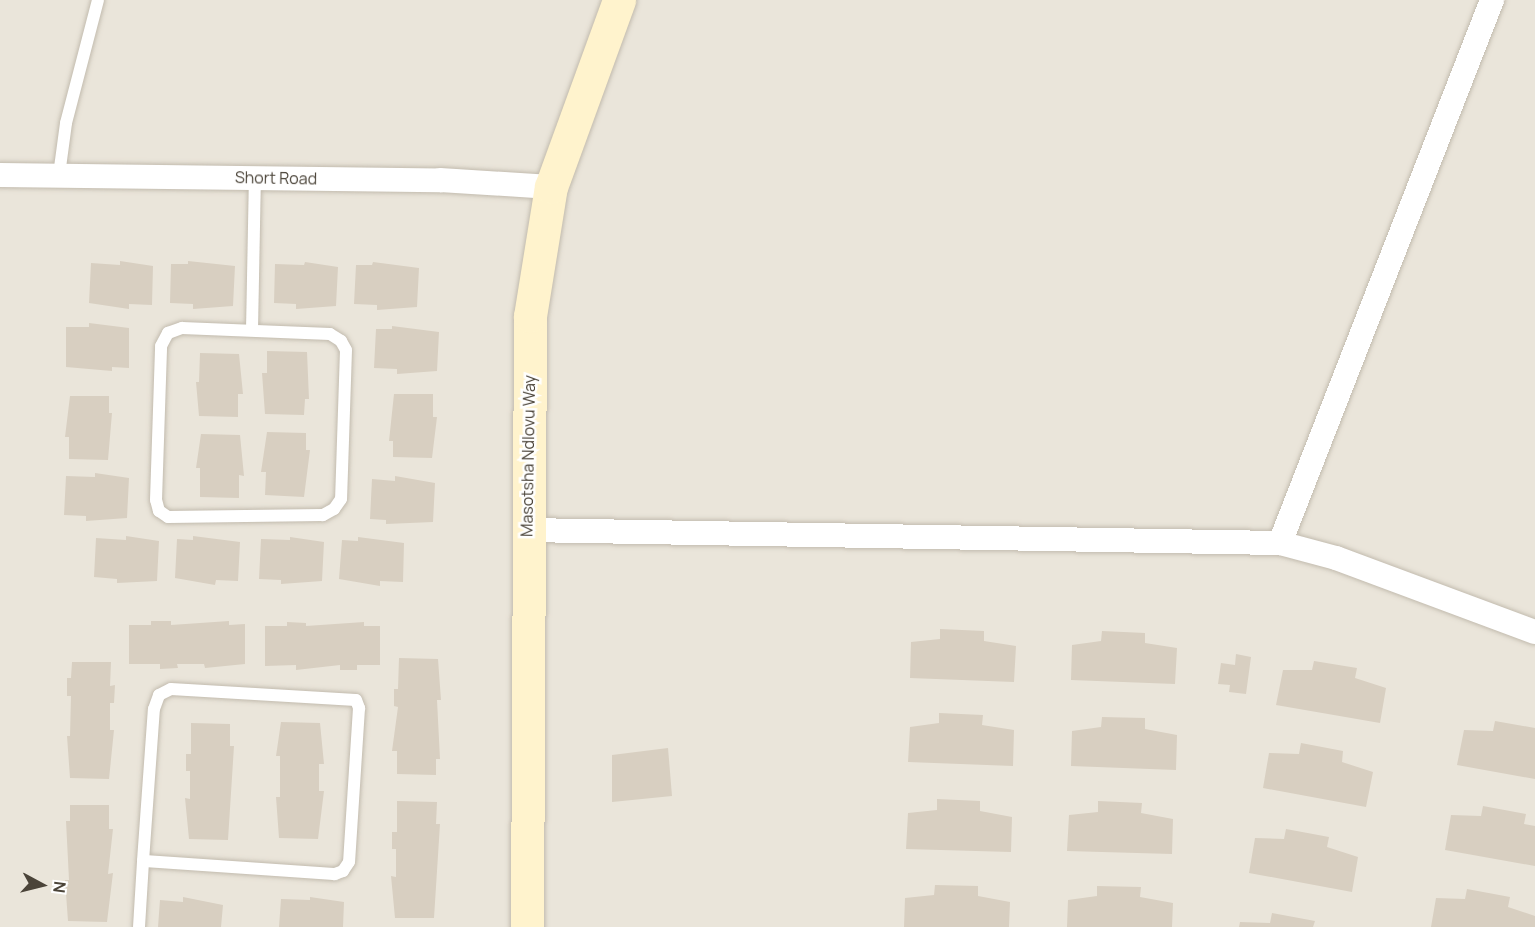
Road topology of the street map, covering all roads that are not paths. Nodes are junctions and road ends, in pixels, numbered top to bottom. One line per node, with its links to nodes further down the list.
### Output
1 (98, 0): 5 (lane)
2 (620, 0): 7 (street, Masotsha Ndlovu Way)
3 (1492, 0): 10 (street)
4 (0, 175): 5 (street, Short Road)
5 (59, 176): 6 (street, Short Road)
6 (255, 177): 7 (street, Short Road); 8 (lane)
7 (551, 188): 9 (street, Masotsha Ndlovu Way)
8 (252, 330): 8 (lane)
9 (526, 530): 10 (street); 14 (street, Masotsha Ndlovu Way)
10 (1280, 543): 11 (street)
11 (1535, 632)
12 (143, 861): 12 (lane); 13 (lane)
13 (139, 927)
14 (527, 927)

